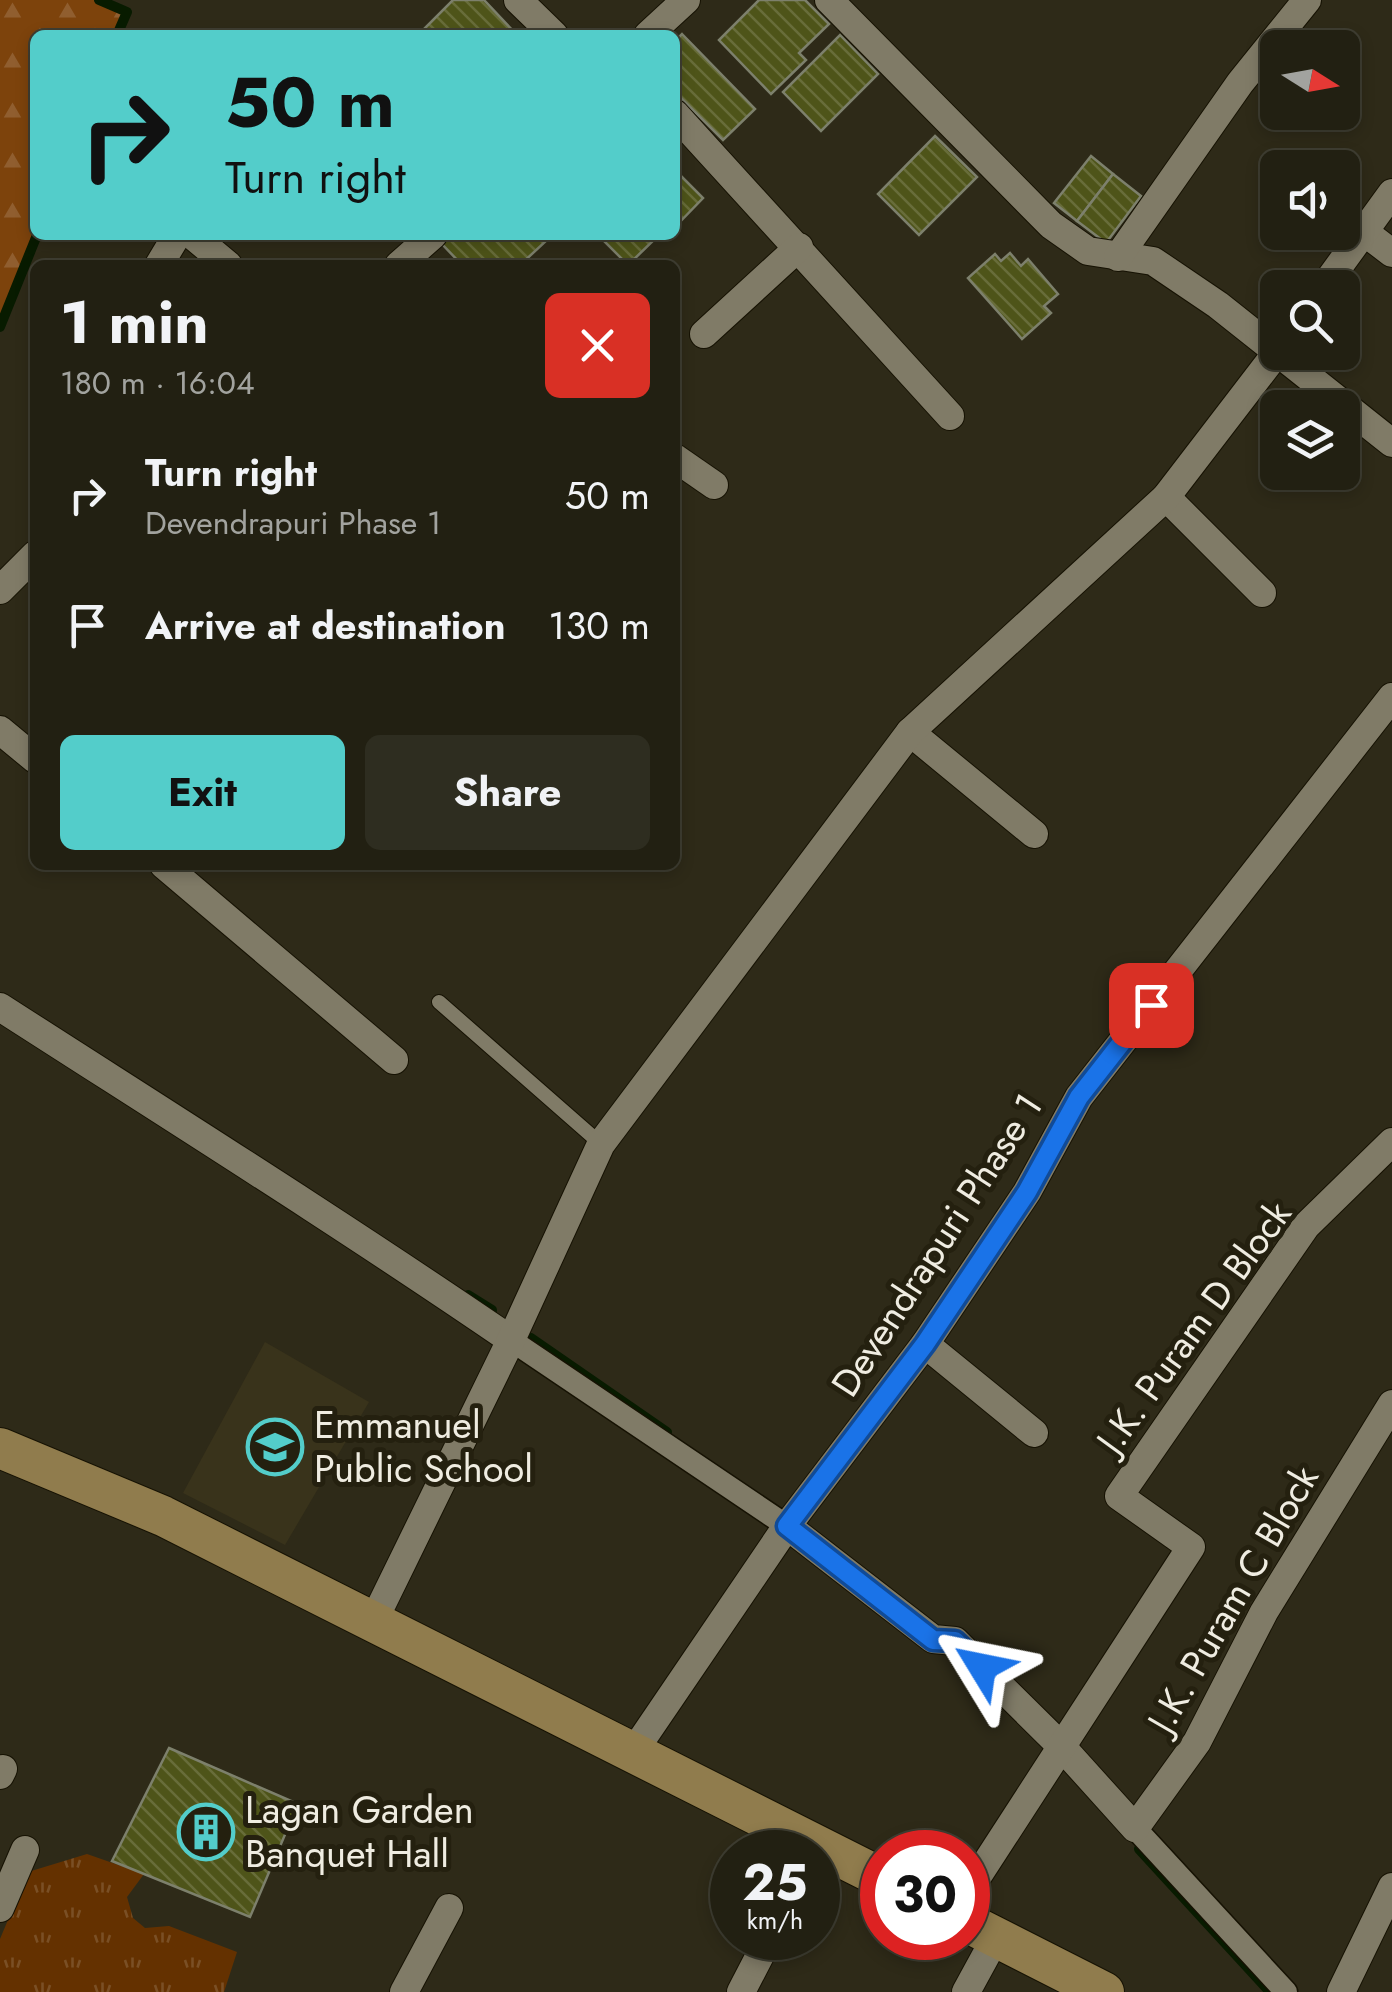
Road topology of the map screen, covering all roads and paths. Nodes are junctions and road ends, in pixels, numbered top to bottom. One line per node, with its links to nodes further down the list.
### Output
1 (518, 0): 5 (street)
2 (686, 0): 6 (street)
3 (830, 0): 14 (street)
4 (1307, 0): 14 (street)
5 (549, 30)
6 (653, 30)
7 (680, 119): 12 (street)
8 (1392, 193): 9 (street)
9 (1363, 232): 13 (street); 17 (street)
10 (198, 240): 15 (street)
11 (429, 240): 16 (street)
12 (799, 247): 18 (street); 22 (street)
13 (1392, 253)
14 (1118, 257): 19 (street)
15 (222, 260)
16 (413, 260)
17 (1336, 270)
18 (704, 334)
19 (1260, 339)
20 (1263, 370): 26 (street)
21 (1300, 370): 23 (street)
22 (950, 416)
23 (1392, 444)
24 (680, 461): 25 (street)
25 (714, 485)
26 (1166, 497): 29 (street); 32 (street)
27 (30, 561): 28 (street)
28 (0, 590)
29 (1262, 593)
30 (1392, 697): 42 (street, Devendrapuri Phase 1)
31 (0, 730): 33 (street)
32 (910, 732): 34 (street); 40 (street)
33 (30, 755)
34 (1034, 834)
35 (170, 870): 38 (street)
36 (438, 1002): 40 (lane)
37 (0, 1006): 41 (street)
38 (394, 1060)
39 (1392, 1142): 48 (street, J.K. Puram D Block)
40 (601, 1144): 41 (street)
41 (511, 1340): 46 (street); 47 (street)
42 (925, 1344): 44 (street); 46 (street, Devendrapuri Phase 1)
43 (1392, 1404): 50 (street, J.K. Puram C Block)
44 (1034, 1432)
45 (0, 1448): 47 (main road)
46 (787, 1526): 48 (street); 49 (street, Devendrapuri Phase 1)
47 (373, 1622): 49 (main road)
48 (1062, 1746): 50 (street); 53 (street)
49 (634, 1751): 51 (main road)
50 (1134, 1828): 64 (street)
51 (781, 1830)
52 (25, 1850): 55 (street)
53 (990, 1858)
54 (1392, 1887): 65 (street)
55 (0, 1908)
56 (449, 1908): 60 (street)
57 (990, 1934): 63 (main road)
58 (758, 1960): 61 (street)
59 (974, 1960): 62 (street)
60 (404, 1992)
61 (741, 1992)
62 (966, 1992)
63 (1104, 1992)
64 (1286, 1992)
65 (1341, 1992)

